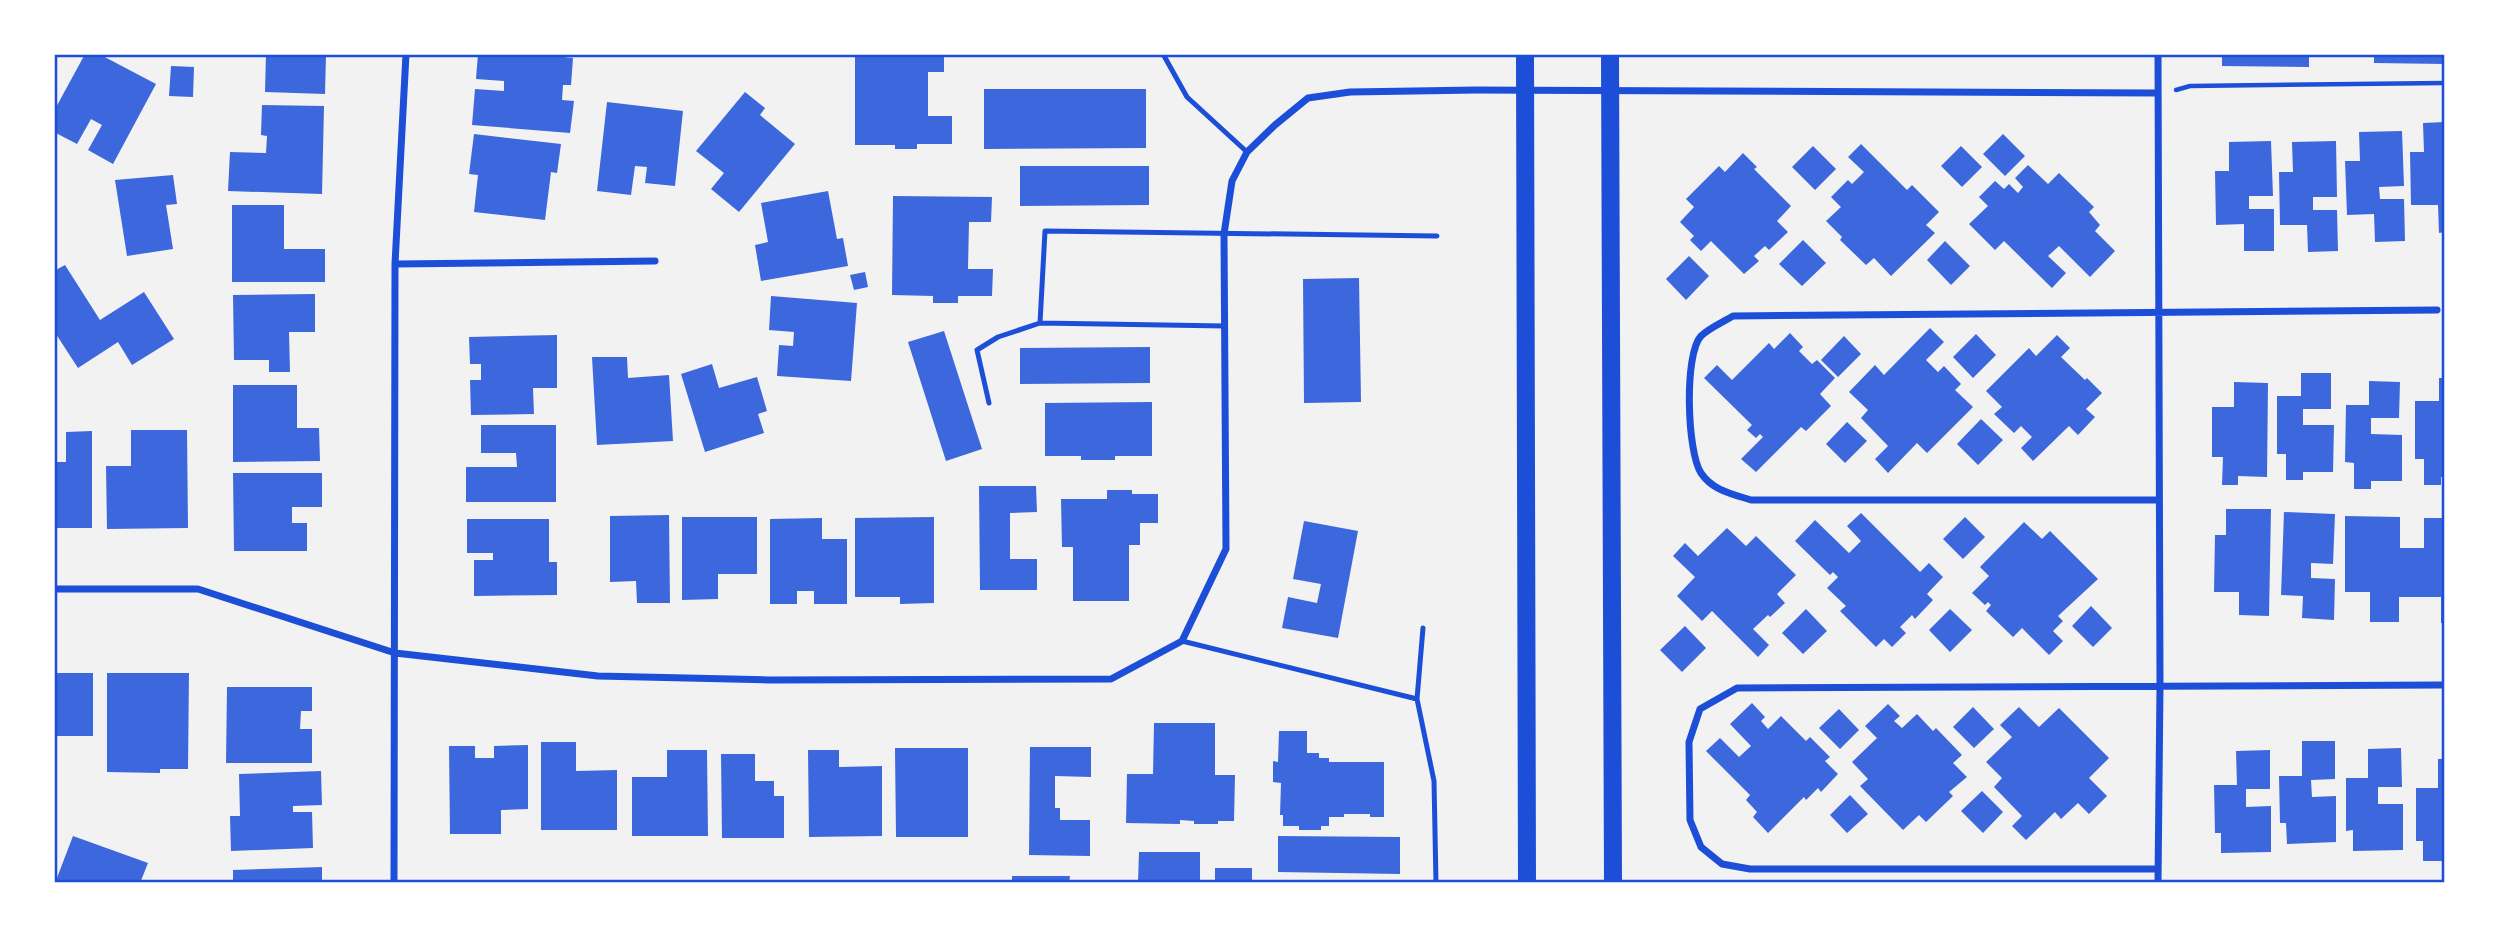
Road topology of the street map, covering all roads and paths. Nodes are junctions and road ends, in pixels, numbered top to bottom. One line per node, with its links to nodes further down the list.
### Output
1 (405, 54): 14 (street)
2 (1163, 54): 10 (lane)
3 (1525, 54): 7 (main road)
4 (1610, 54): 8 (main road)
5 (2158, 54): 9 (street)
6 (2445, 83): 9 (path)
7 (1526, 90): 8 (street); 10 (street); 31 (main road)
8 (1610, 90): 9 (street); 32 (main road)
9 (2158, 93): 16 (street)
10 (1247, 152): 11 (street)
11 (1224, 234): 12 (lane); 17 (lane); 18 (street)
12 (1437, 236)
13 (655, 261): 14 (street)
14 (395, 264): 24 (street)
15 (2437, 310): 16 (street)
16 (2158, 314): 20 (street); 20 (street)
17 (1040, 323): 18 (lane); 19 (lane)
18 (1225, 326): 23 (street)
19 (989, 403)
20 (2160, 500): 26 (street)
21 (54, 589): 24 (street)
22 (1423, 628): 27 (lane)
23 (1182, 641): 24 (street); 27 (lane)
24 (395, 653): 29 (street)
25 (2441, 685): 26 (street)
26 (2160, 686): 28 (street); 28 (street)
27 (1417, 699): 30 (lane)
28 (2158, 869): 33 (street)
29 (394, 883)
30 (1436, 883)
31 (1527, 883)
32 (1613, 883)
33 (2158, 883)

